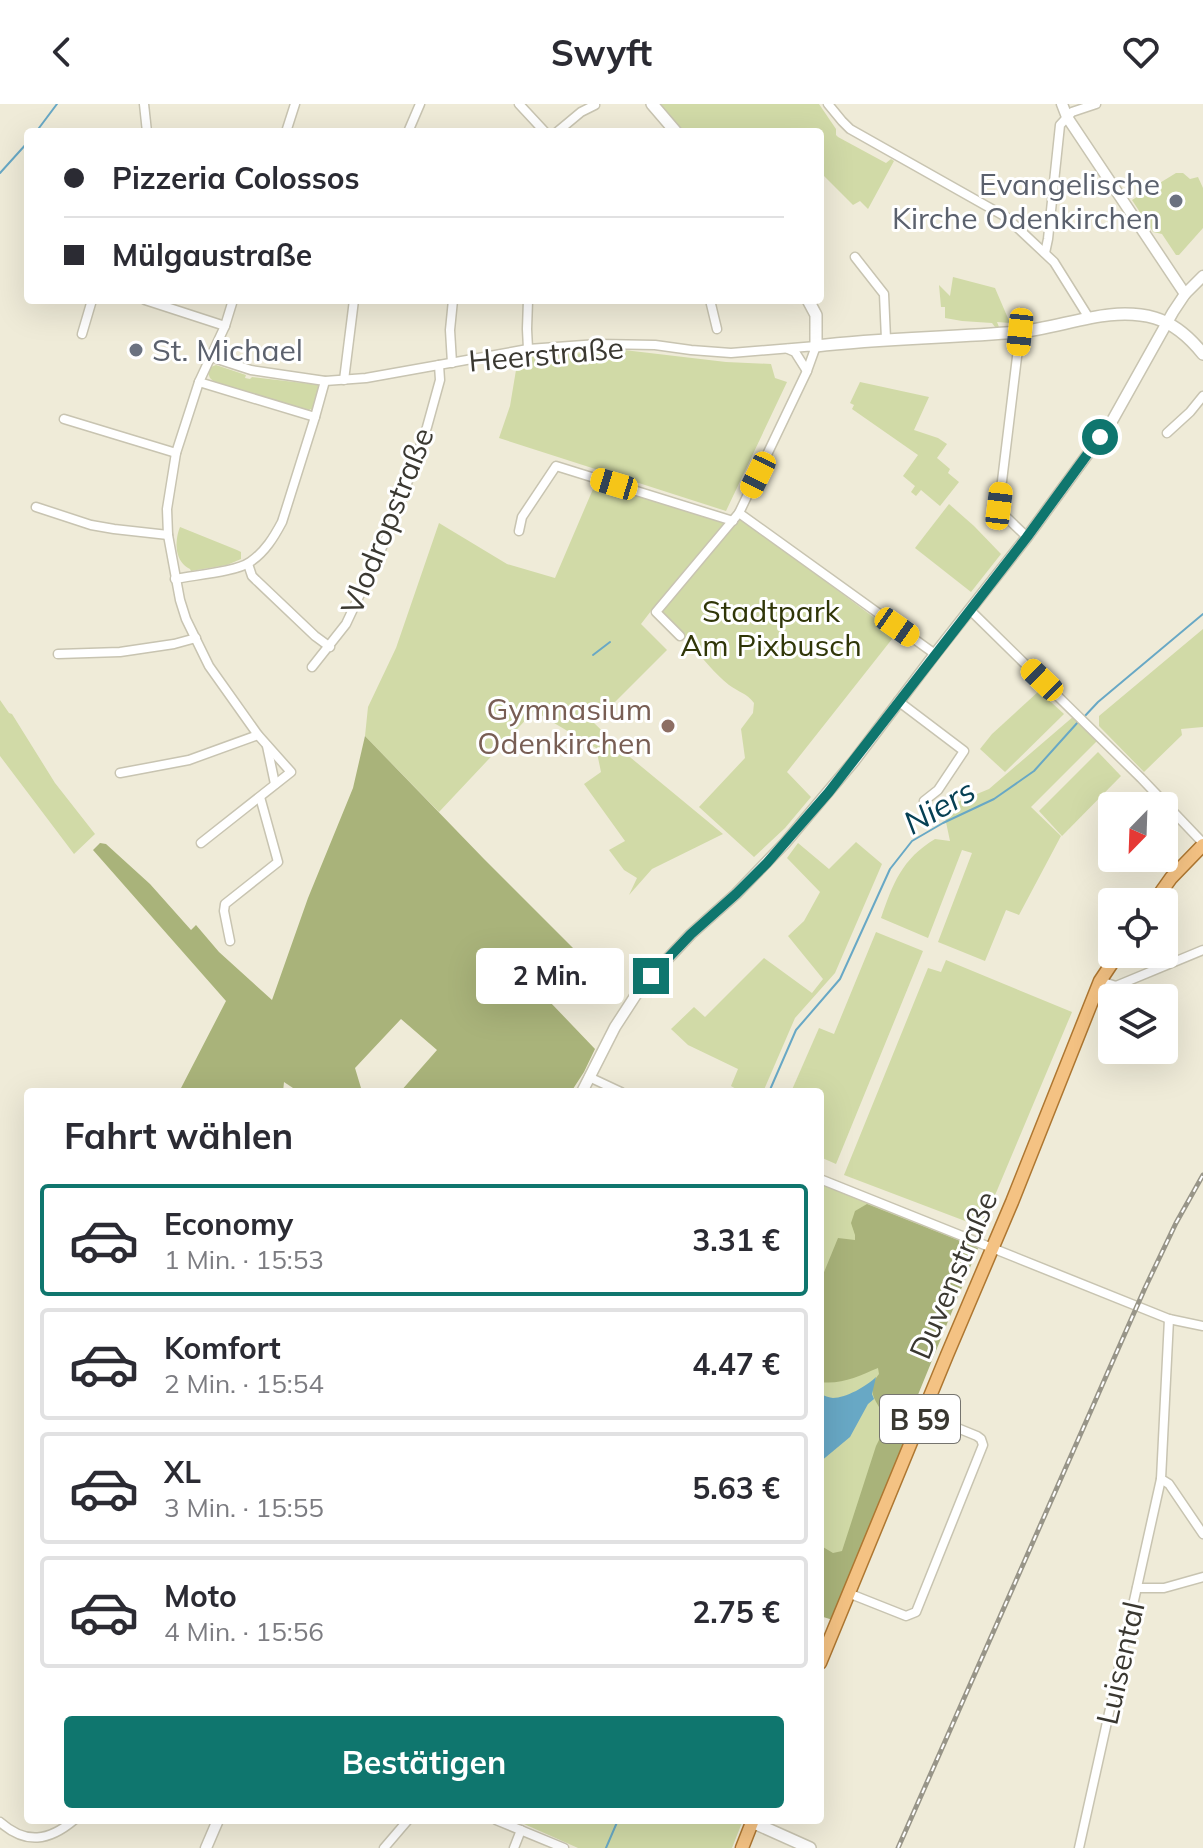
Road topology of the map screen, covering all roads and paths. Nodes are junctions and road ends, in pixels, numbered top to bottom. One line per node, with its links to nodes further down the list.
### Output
1 (144, 104): 11 (street)
2 (295, 104): 12 (street)
3 (420, 104): 13 (street)
4 (519, 104): 14 (street)
5 (652, 104): 16 (main road)
6 (828, 104): 17 (street)
7 (1062, 104): 10 (street)
8 (1096, 104): 10 (street)
9 (595, 105): 15 (street)
10 (1067, 117): 17 (street); 20 (street)
11 (147, 128)
12 (287, 128)
13 (410, 128)
14 (541, 128)
15 (562, 128)
16 (673, 128)
17 (1045, 253): 29 (street)
18 (855, 257): 35 (street)
19 (1203, 276): 20 (street)
20 (1185, 294): 30 (street)
21 (91, 304): 34 (street)
22 (157, 304): 31 (street)
23 (232, 304): 31 (street)
24 (354, 304): 44 (street)
25 (453, 304): 41 (street)
26 (528, 304): 38 (street)
27 (711, 304): 32 (street)
28 (810, 304): 36 (main road)
29 (1089, 318): 30 (main road); 33 (main road)
30 (1167, 323): 39 (main road); 57 (street)
31 (225, 326): 40 (street)
32 (717, 329)
33 (1020, 332): 35 (main road); 57 (street)
34 (82, 334)
35 (886, 339): 36 (main road)
36 (816, 346): 37 (street, Heerstraße); 43 (street)
37 (787, 348): 38 (street, Heerstraße); 43 (street)
38 (528, 349): 41 (street, Heerstraße)
39 (1203, 354)
40 (211, 357): 45 (street, Heerstraße); 46 (street)
41 (452, 363): 42 (street, Heerstraße)
42 (439, 365): 44 (street, Heerstraße); 63 (street, Vlodropstraße)
43 (807, 371): 53 (street)
44 (344, 380): 45 (street, Heerstraße)
45 (325, 381): 48 (street)
46 (199, 382): 48 (street); 51 (street)
47 (1203, 396): 50 (street)
48 (315, 417): 58 (street)
49 (64, 419): 51 (street)
50 (1167, 433)
51 (176, 453): 56 (street)
52 (36, 507): 56 (street)
53 (739, 513): 54 (street); 65 (street)
54 (733, 521): 55 (street); 61 (street)
55 (519, 531)
56 (168, 535): 59 (street)
57 (1027, 537): 60 (street)
58 (248, 564): 59 (street); 63 (street)
59 (175, 579): 62 (street)
60 (970, 610): 65 (street); 75 (street)
61 (680, 636)
62 (196, 638): 64 (street); 68 (street)
63 (330, 647): 66 (street, Vlodropstraße)
64 (58, 654)
65 (935, 654): 67 (street)
66 (312, 667)
67 (898, 701): 73 (street); 81 (street)
68 (258, 735): 69 (street); 70 (street)
69 (266, 744): 71 (street); 71 (street)
70 (120, 773)
71 (275, 784): 72 (street)
72 (260, 797): 74 (street); 77 (street)
73 (924, 801)
74 (201, 843)
75 (1203, 844): 76 (main road)
76 (1164, 888)
77 (230, 941)
78 (1203, 950): 80 (street)
79 (1109, 968): 80 (main road, Duvenstraße / B 59)
80 (1100, 981): 85 (main road, Duvenstraße / B 59)
81 (589, 1077): 82 (street); 83 (street)
82 (584, 1088)
83 (612, 1088)
84 (824, 1181): 85 (street)
85 (992, 1247): 86 (street); 88 (main road, Duvenstraße / B 59)
86 (1169, 1319): 87 (street); 89 (street, Luisental)
87 (1203, 1326)
88 (923, 1414): 93 (main road, Duvenstraße / B 59); 93 (street)
89 (1161, 1479): 90 (street); 92 (street, Luisental)
90 (1203, 1534)
91 (1203, 1577): 92 (street)
92 (1137, 1588): 111 (street, Luisental)
93 (848, 1593): 94 (main road, Duvenstraße / B 59)
94 (824, 1653)
95 (0, 1822): 103 (street)
96 (68, 1824): 103 (street)
97 (216, 1824): 105 (street)
98 (405, 1824): 106 (street)
99 (506, 1824): 102 (street)
100 (751, 1824): 109 (main road)
101 (758, 1824): 110 (main road)
102 (521, 1830): 107 (street); 108 (street)
103 (41, 1838): 104 (street)
104 (35, 1848)
105 (206, 1848)
106 (384, 1848)
107 (514, 1848)
108 (564, 1848)
109 (742, 1848)
110 (810, 1848)
111 (1079, 1848)

